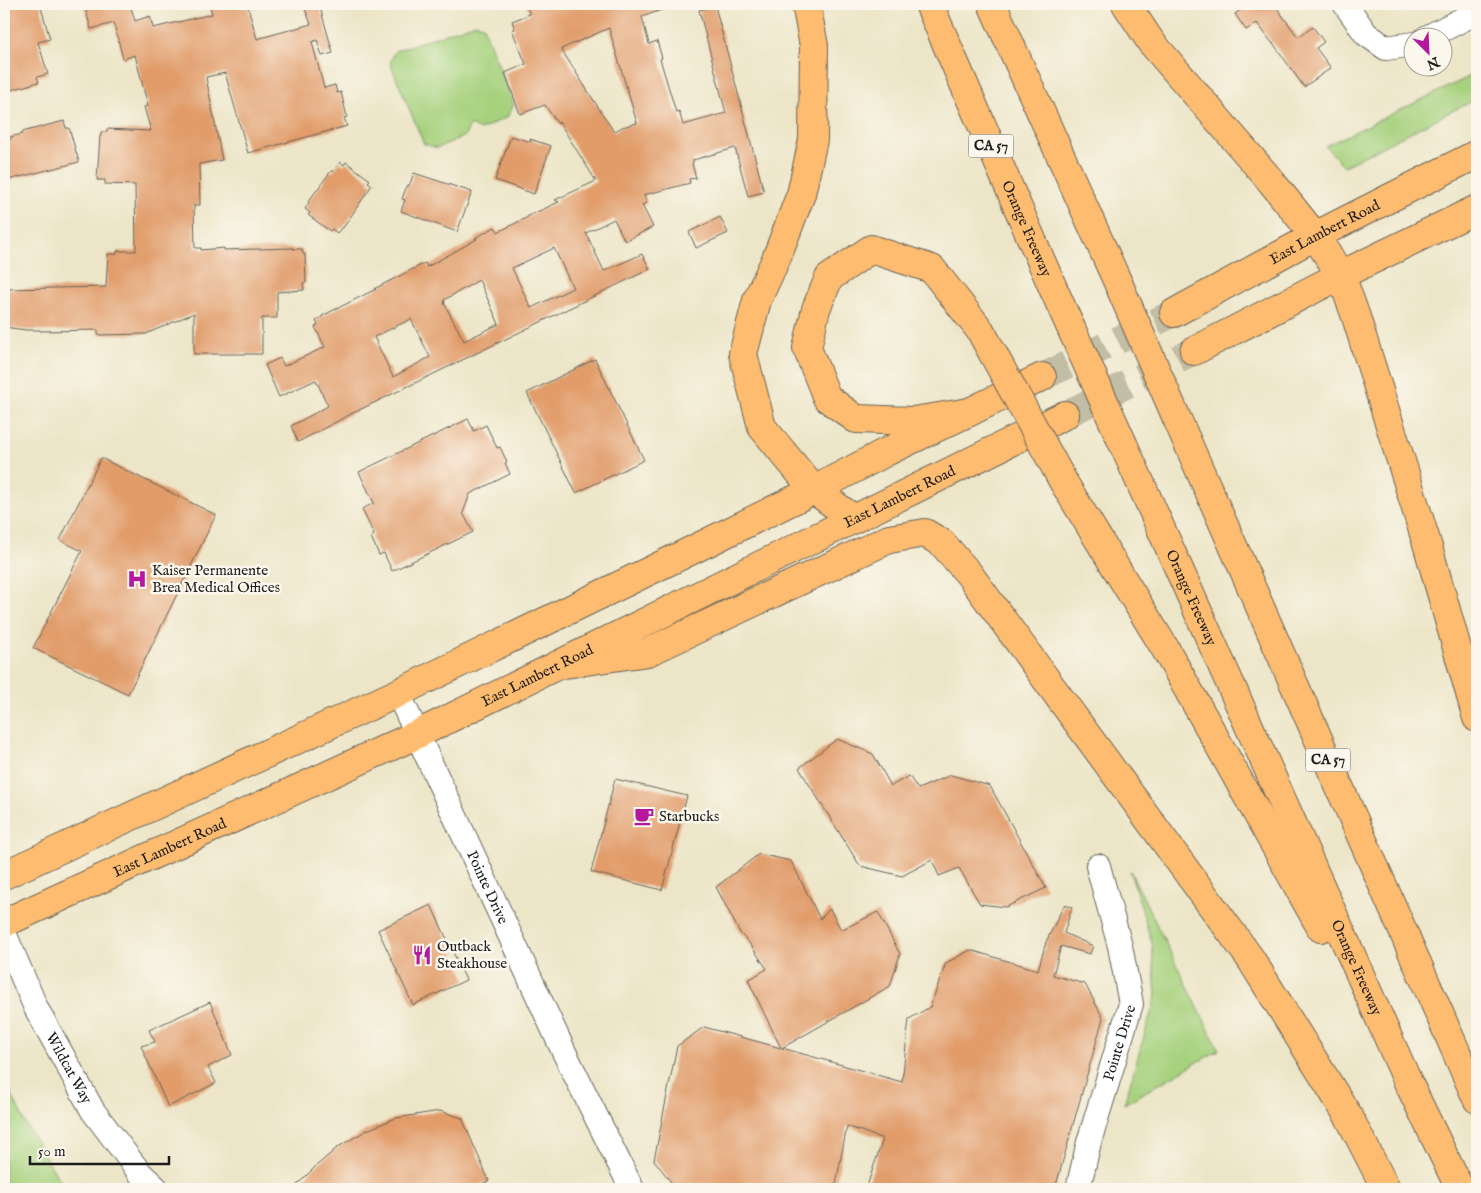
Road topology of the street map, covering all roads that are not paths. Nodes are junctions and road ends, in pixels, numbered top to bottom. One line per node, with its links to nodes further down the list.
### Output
1 (806, 4): 18 (main road)
2 (929, 4): 28 (main road, Orange Freeway / CA 57, bridge)
3 (992, 4): 29 (main road, CA 57, bridge)
4 (1126, 4): 11 (main road)
5 (1345, 4): 8 (street)
6 (1477, 12): 7 (street)
7 (1446, 28)
8 (1404, 45)
9 (1477, 154): 11 (main road, East Lambert Road)
10 (1477, 209): 12 (main road)
11 (1315, 236): 12 (main road); 13 (main road, East Lambert Road)
12 (1341, 275): 14 (main road); 22 (main road)
13 (1174, 313)
14 (1194, 351)
15 (1042, 377): 16 (main road)
16 (970, 412): 18 (main road); 28 (main road, bridge)
17 (1065, 415): 19 (main road, East Lambert Road)
18 (814, 490): 19 (main road); 21 (main road)
19 (854, 519): 20 (main road, East Lambert Road)
20 (558, 665): 23 (main road, East Lambert Road); 33 (main road)
21 (398, 693): 23 (street, Pointe Drive); 25 (main road)
22 (1477, 718)
23 (418, 734): 26 (main road, East Lambert Road); 31 (street, Pointe Drive)
24 (1098, 866): 32 (street, Pointe Drive)
25 (4, 874)
26 (4, 923)
27 (4, 933): 30 (street, Wildcat Way)
28 (1408, 1082): 34 (main road, Orange Freeway / CA 57)
29 (1477, 1099)
30 (157, 1189)
31 (632, 1189)
32 (1078, 1189)
33 (1386, 1189)
34 (1460, 1189)

